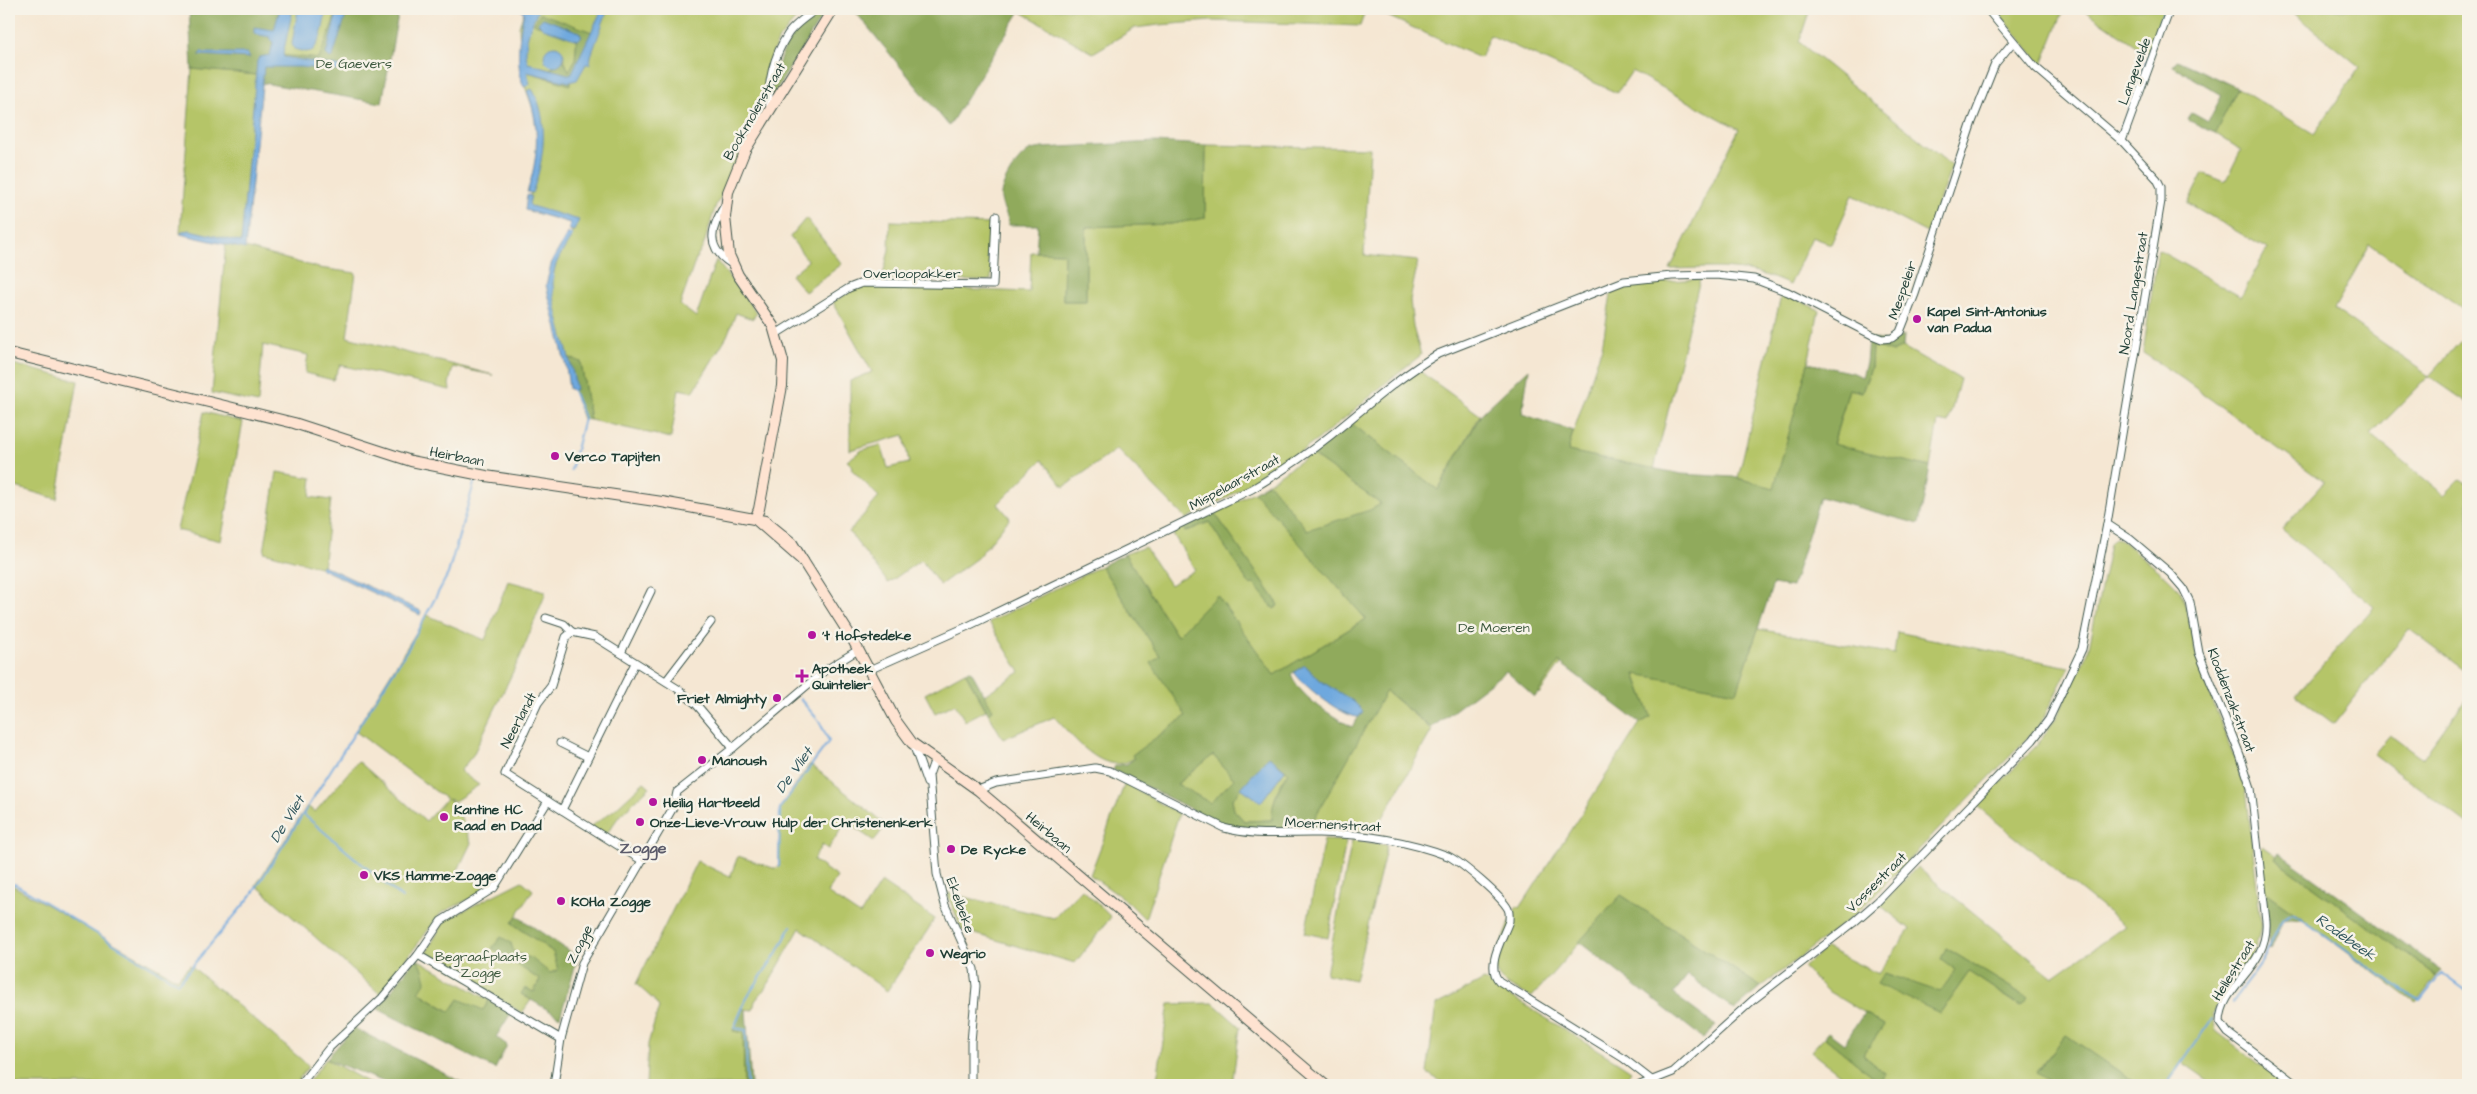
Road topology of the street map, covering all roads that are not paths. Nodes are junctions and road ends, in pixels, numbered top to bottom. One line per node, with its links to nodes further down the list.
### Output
1 (818, 9): 6 (street)
2 (833, 9): 6 (main road, Bookmolenstraat)
3 (1987, 9): 5 (street, Noord Langestraat)
4 (2170, 9): 7 (street, Langevelde)
5 (2014, 42): 7 (street, Noord Langestraat); 11 (street, Mespeleir)
6 (770, 109): 8 (main road, Bookmolenstraat)
7 (2122, 141): 15 (street, Noord Langestraat)
8 (726, 203): 10 (main road, Bookmolenstraat); 10 (street)
9 (996, 216): 12 (street, Overloopakker)
10 (734, 266): 12 (main road, Bookmolenstraat)
11 (1595, 292): 24 (street, Mispelaarstraat)
12 (776, 334): 14 (main road, Bookmolenstraat)
13 (9, 353): 14 (main road, Heirbaan)
14 (755, 519): 21 (main road, Heirbaan)
15 (2107, 524): 20 (street, Noord Langestraat); 36 (street, Kloddenzakstraat)
16 (652, 592): 22 (street)
17 (546, 618): 19 (street)
18 (711, 622): 25 (street)
19 (572, 632): 22 (street); 33 (street, Neerlandt)
20 (2082, 649): 39 (street, Vossestraat)
21 (858, 650): 24 (main road, Heirbaan); 28 (street, Zogge)
22 (621, 653): 23 (street)
23 (635, 663): 25 (street); 29 (street)
24 (869, 670): 27 (main road, Heirbaan)
25 (666, 681): 28 (street)
26 (560, 744): 29 (street)
27 (913, 744): 30 (main road, Heirbaan); 31 (street, Ekelbeke)
28 (733, 748): 35 (street, Zogge)
29 (588, 758): 34 (street)
30 (937, 761): 31 (street, Ekelbeke); 32 (main road, Heirbaan)
31 (930, 790): 42 (street, Ekelbeke)
32 (978, 790): 39 (street, Moernenstraat); 43 (main road, Heirbaan)
33 (548, 801): 34 (street, Neerlandt); 37 (street)
34 (562, 810): 35 (street, Neerlandt)
35 (641, 860): 38 (street, Zogge)
36 (2266, 920): 45 (street, Hellestraat)
37 (418, 955): 38 (street); 40 (street)
38 (561, 1039): 41 (street, Zogge)
39 (1656, 1083): 44 (street, Vossestraat)
40 (300, 1085)
41 (554, 1085)
42 (971, 1085)
43 (1325, 1085)
44 (1640, 1085)
45 (2297, 1085)

